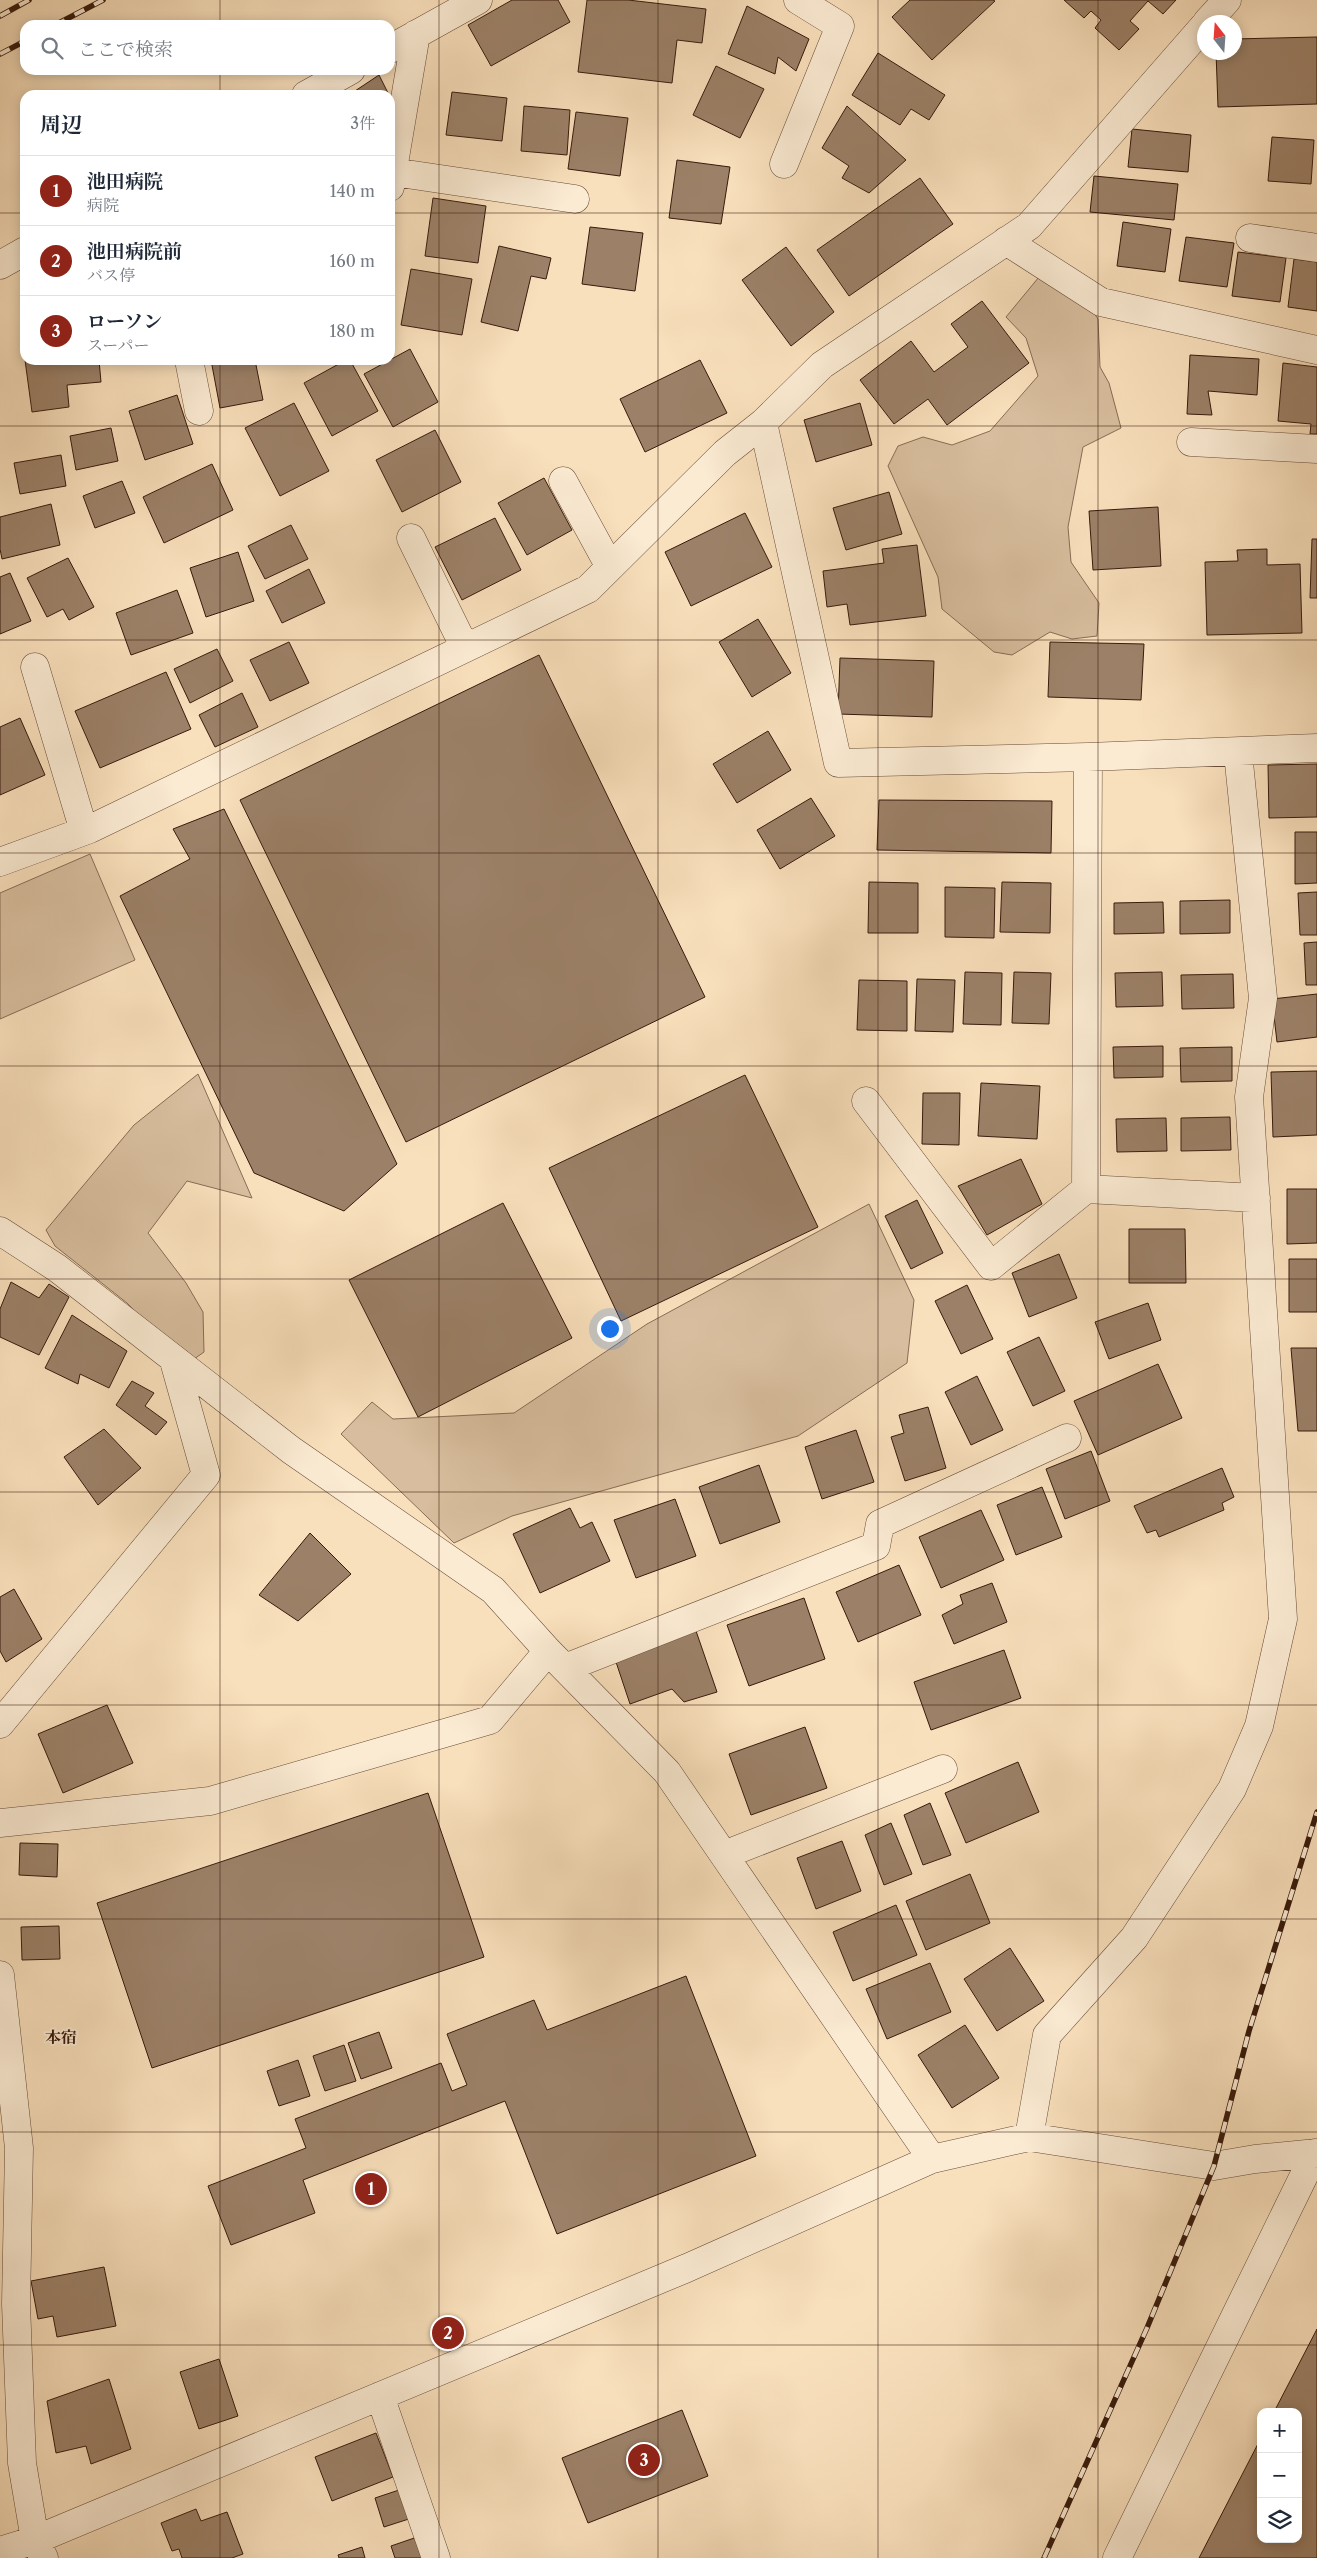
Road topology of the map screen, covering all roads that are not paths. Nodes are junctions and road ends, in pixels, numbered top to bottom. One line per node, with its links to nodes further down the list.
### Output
1 (478, 0): 5 (street)
2 (798, 0): 11 (street)
3 (1227, 0): 4 (street)
4 (1213, 15)
5 (416, 34): 7 (street); 10 (street)
6 (1197, 34): 15 (street)
7 (395, 46)
8 (342, 75): 9 (street)
9 (315, 90)
10 (395, 156)
11 (784, 164)
12 (395, 179): 13 (street)
13 (576, 199)
14 (1250, 238): 16 (street)
15 (1006, 242): 19 (street); 22 (street)
16 (1317, 248)
17 (20, 254): 18 (street)
18 (0, 265)
19 (1317, 350)
20 (190, 365): 21 (street)
21 (200, 411)
22 (764, 423): 27 (street); 32 (street)
23 (1191, 442): 24 (street)
24 (1317, 449)
25 (563, 480): 27 (street)
26 (411, 538): 28 (street)
27 (610, 567): 28 (street)
28 (465, 648): 33 (street)
29 (35, 667): 33 (street)
30 (1317, 748): 31 (street)
31 (1238, 753): 32 (street); 37 (street)
32 (1088, 758): 36 (street)
33 (84, 831): 34 (street)
34 (0, 862)
35 (866, 1101): 36 (street)
36 (1086, 1189): 37 (street)
37 (1256, 1198): 47 (street)
38 (0, 1231): 39 (street)
39 (174, 1361): 41 (street); 42 (street)
40 (1066, 1438): 41 (street)
41 (557, 1660): 44 (street); 45 (street)
42 (0, 1724)
43 (943, 1769): 45 (street)
44 (0, 1823)
45 (724, 1855): 49 (street)
46 (0, 1975): 51 (street)
47 (1029, 2137): 48 (street); 49 (street)
48 (1316, 2153): 54 (street)
49 (932, 2159): 50 (street)
50 (380, 2396): 51 (street); 53 (street)
51 (40, 2549): 52 (street)
52 (0, 2551)
53 (436, 2558)
54 (1117, 2558)

